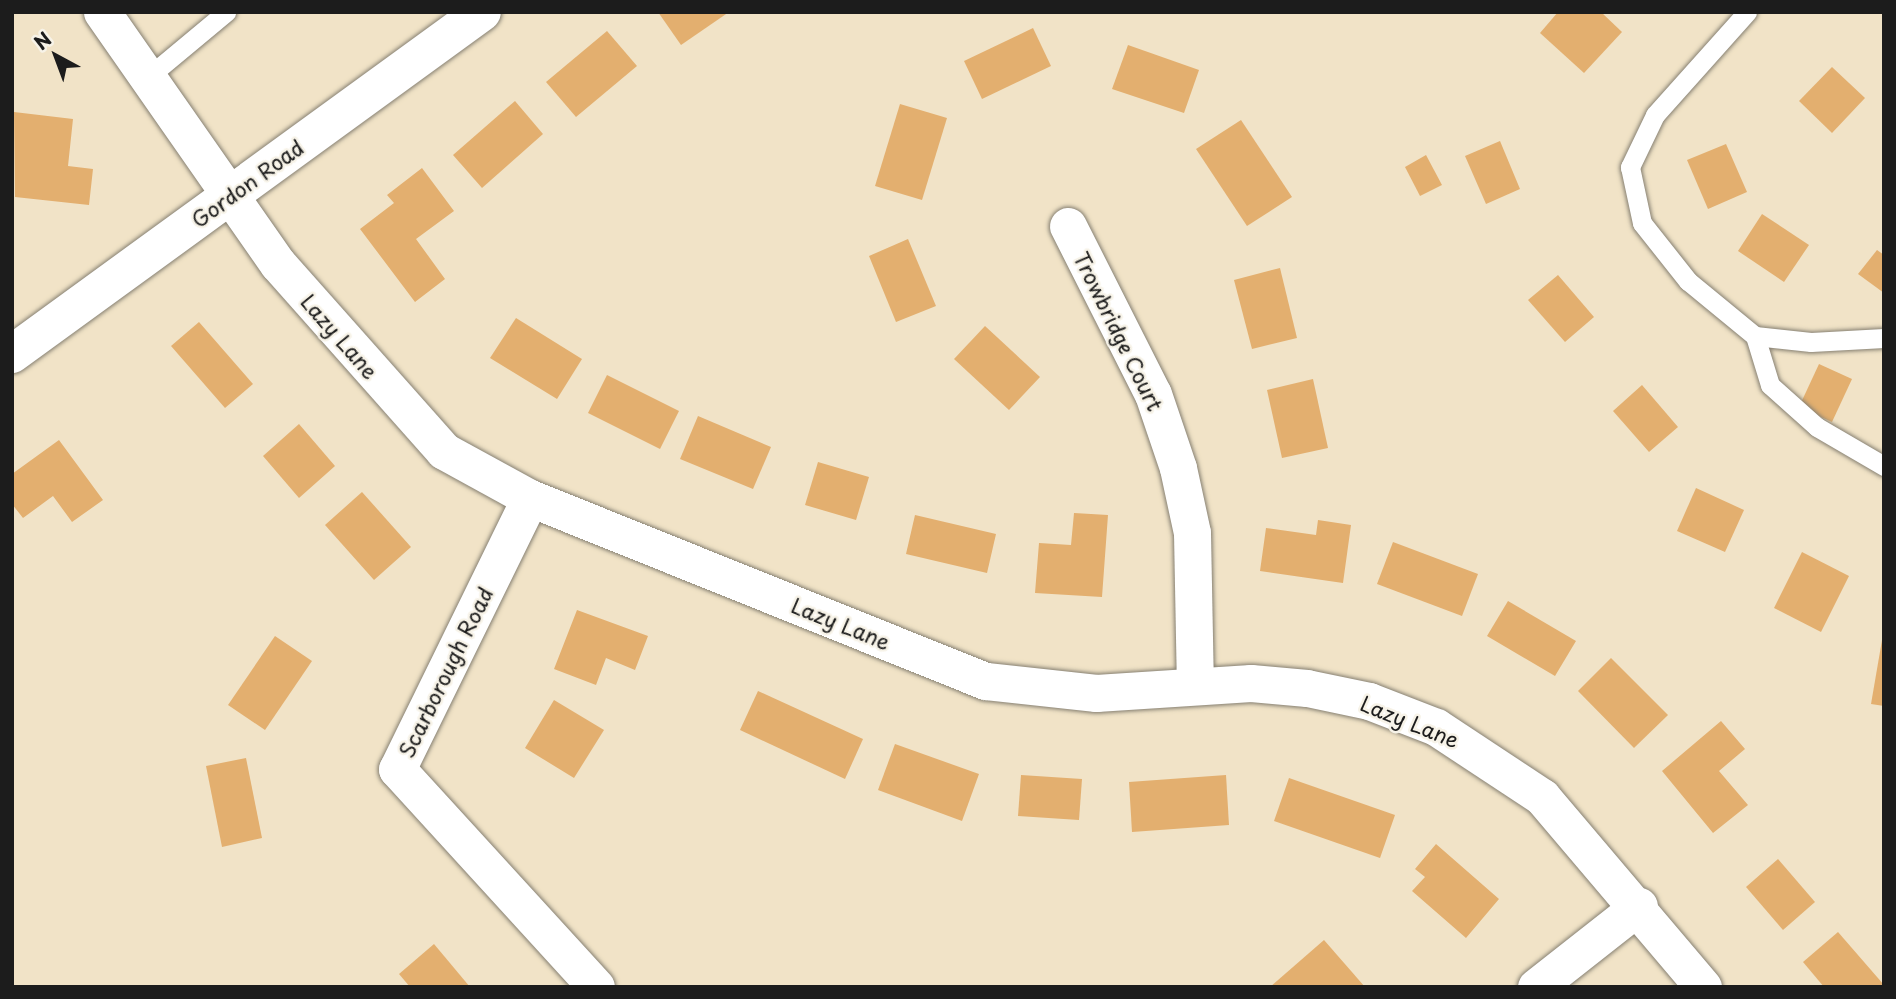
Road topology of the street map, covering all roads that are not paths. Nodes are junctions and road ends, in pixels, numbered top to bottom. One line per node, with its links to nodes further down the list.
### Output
1 (102, 12): 5 (street, Lazy Lane)
2 (226, 12): 5 (lane)
3 (482, 12): 6 (street, Gordon Road)
4 (1747, 12): 8 (lane)
5 (148, 77): 6 (street, Lazy Lane)
6 (230, 195): 10 (street, Gordon Road); 12 (street, Lazy Lane)
7 (1068, 226): 13 (street, Trowbridge Court)
8 (1755, 336): 9 (lane); 11 (lane)
9 (1884, 338)
10 (12, 354)
11 (1884, 466)
12 (530, 498): 13 (street, Lazy Lane); 15 (street, Scarborough Road)
13 (1195, 686): 14 (street, Lazy Lane)
14 (1639, 906): 16 (street); 17 (street, Lazy Lane)
15 (596, 987)
16 (1536, 987)
17 (1703, 987)

